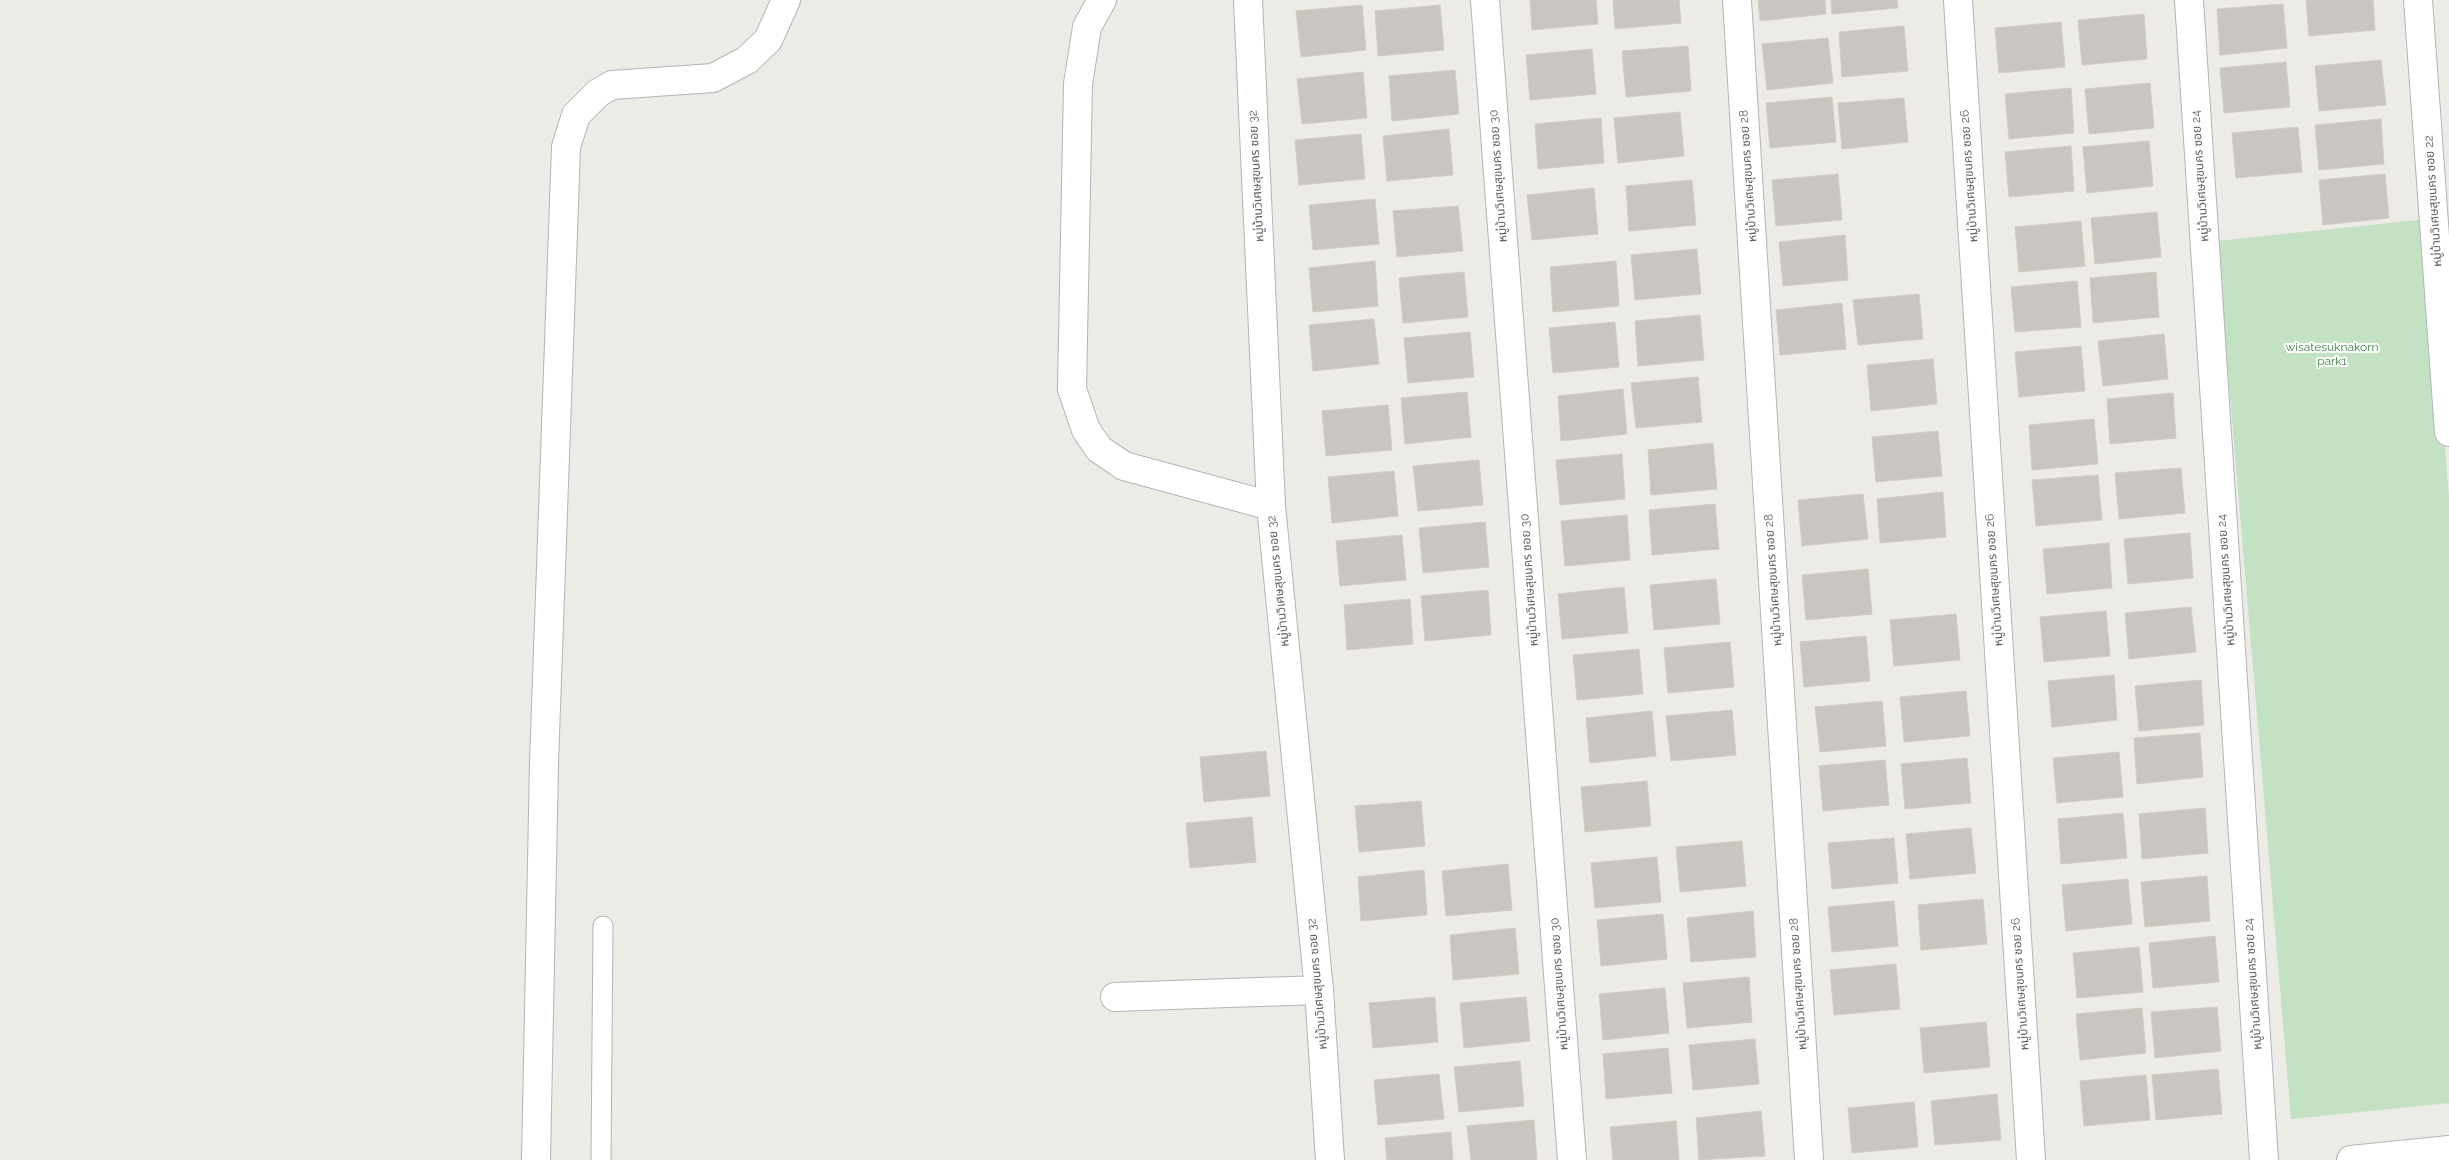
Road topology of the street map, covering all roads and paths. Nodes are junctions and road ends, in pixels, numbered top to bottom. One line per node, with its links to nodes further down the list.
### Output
1 (786, 0): 15 (street)
2 (1102, 0): 10 (street)
3 (1248, 0): 10 (street, หมู่บ้านวิเศษสุขนคร ซอย 32)
4 (1485, 0): 18 (street, หมู่บ้านวิเศษสุขนคร ซอย 30)
5 (1737, 0): 19 (street, หมู่บ้านวิเศษสุขนคร ซอย 28)
6 (1958, 0): 20 (street, หมู่บ้านวิเศษสุขนคร ซอย 26)
7 (2189, 0): 21 (street, หมู่บ้านวิเศษสุขนคร ซอย 24)
8 (2418, 0): 9 (street, หมู่บ้านวิเศษสุขนคร ซอย 22)
9 (2449, 432)
10 (1271, 506): 12 (street, หมู่บ้านวิเศษสุขนคร ซอย 32)
11 (603, 926): 16 (lane)
12 (1319, 990): 13 (street); 17 (street, หมู่บ้านวิเศษสุขนคร ซอย 32)
13 (1115, 997)
14 (2449, 1150): 22 (street)
15 (536, 1160)
16 (602, 1160)
17 (1330, 1160)
18 (1572, 1160)
19 (1809, 1160)
20 (2031, 1160)
21 (2264, 1160)
22 (2351, 1160)

